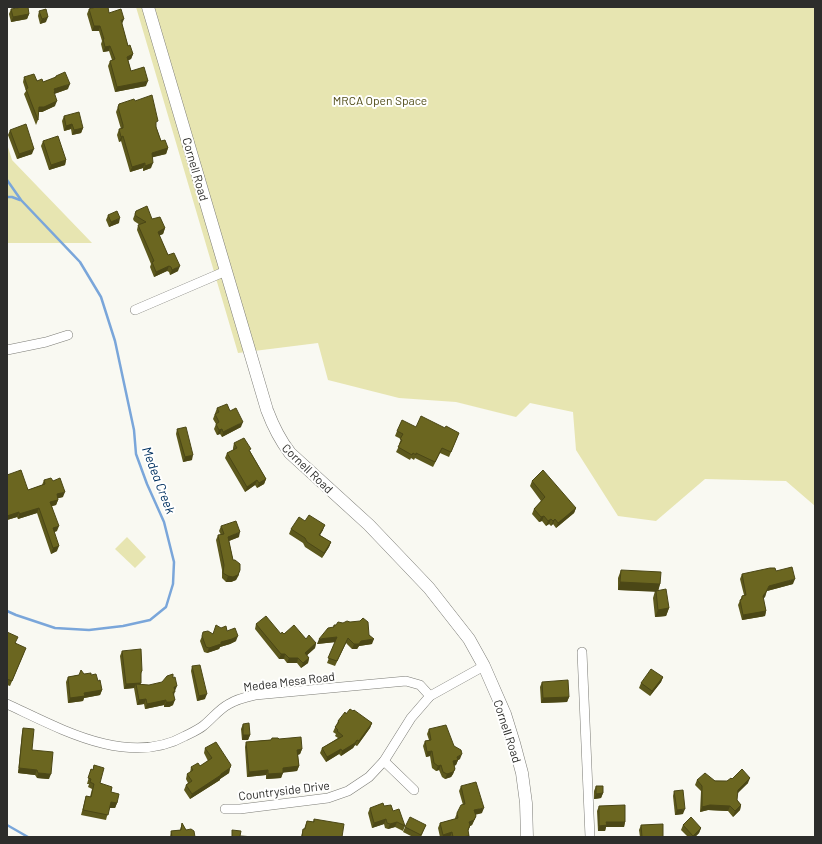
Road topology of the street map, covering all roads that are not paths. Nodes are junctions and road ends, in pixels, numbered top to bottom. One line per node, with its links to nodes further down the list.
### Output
1 (148, 7): 2 (main road, Cornell Road)
2 (226, 271): 3 (street); 7 (main road, Cornell Road)
3 (135, 310)
4 (68, 335): 5 (street)
5 (7, 350)
6 (582, 652): 14 (street)
7 (484, 666): 8 (street, Countryside Drive); 13 (main road, Cornell Road)
8 (430, 696): 9 (street, Medea Mesa Road); 10 (street, Countryside Drive)
9 (7, 704)
10 (384, 761): 11 (street); 12 (street, Countryside Drive)
11 (414, 790)
12 (225, 809)
13 (527, 837)
14 (590, 837)

